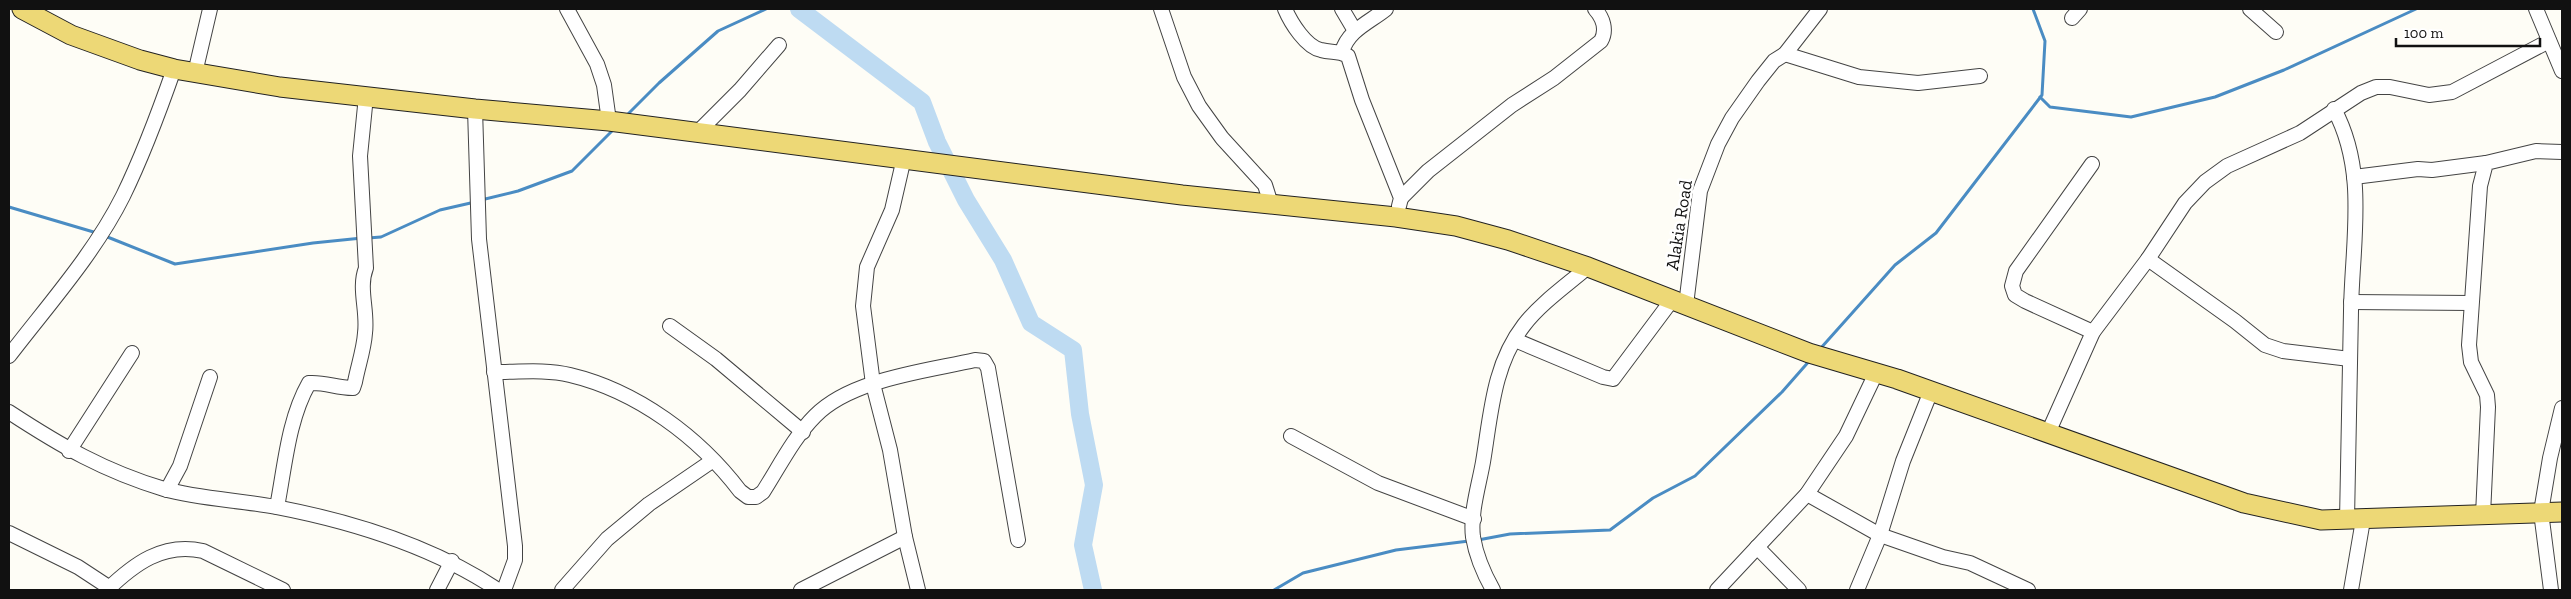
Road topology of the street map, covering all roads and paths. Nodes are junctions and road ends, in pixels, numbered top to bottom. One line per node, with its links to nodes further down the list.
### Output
1 (22, 9): 18 (main road)
2 (210, 9): 20 (street)
3 (567, 9): 25 (street)
4 (1161, 9): 33 (street)
5 (1285, 9): 16 (street)
6 (1342, 9): 12 (street)
7 (1386, 9): 12 (street)
8 (1595, 9): 32 (street)
9 (1820, 9): 17 (street, Alakia Road)
10 (2250, 9): 13 (street)
11 (2536, 9): 14 (street)
12 (1355, 31): 16 (street)
13 (2276, 32)
14 (2549, 41): 19 (street); 23 (street)
15 (779, 45): 26 (street)
16 (1342, 52): 32 (street)
17 (1785, 54): 21 (street); 37 (street, Alakia Road)
18 (174, 69): 20 (main road); 44 (street)
19 (2562, 71)
20 (195, 72): 22 (main road)
21 (1980, 76)
22 (366, 96): 24 (main road); 60 (street)
23 (2334, 109): 31 (street); 35 (street)
24 (475, 110): 25 (main road); 46 (street)
25 (616, 122): 26 (main road)
26 (697, 133): 28 (main road)
27 (2562, 152): 29 (street)
28 (904, 158): 33 (main road); 49 (street)
29 (2486, 163): 31 (street); 39 (street)
30 (2092, 164): 41 (street)
31 (2354, 176): 38 (street)
32 (1401, 198): 34 (street)
33 (1271, 204): 34 (main road)
34 (1396, 218): 36 (main road)
35 (2148, 259): 41 (street); 45 (street)
36 (1588, 267): 37 (main road); 42 (street)
37 (1679, 302): 42 (street); 47 (main road)
38 (2351, 302): 39 (street); 45 (street)
39 (2471, 303): 63 (street)
40 (670, 326): 53 (street)
41 (2093, 332): 54 (street)
42 (1515, 340): 65 (street)
43 (132, 353): 56 (street)
44 (9, 356)
45 (2350, 359): 64 (street)
46 (494, 372): 57 (street); 76 (street)
47 (1876, 373): 50 (main road); 59 (street)
48 (210, 377): 58 (street)
49 (873, 384): 53 (street); 68 (street); 69 (street)
50 (1931, 391): 54 (main road); 67 (street)
51 (2562, 408): 61 (street)
52 (9, 412): 56 (street)
53 (803, 432): 57 (street)
54 (2048, 433): 64 (main road)
55 (1291, 436): 65 (street)
56 (68, 451): 58 (street)
57 (712, 461): 77 (street)
58 (167, 490): 60 (street)
59 (1807, 494): 67 (street); 70 (street)
60 (277, 507): 71 (street)
61 (2541, 512): 62 (main road); 63 (main road); 86 (street)
62 (2562, 512)
63 (2483, 515): 64 (main road)
64 (2355, 520): 85 (street)
65 (1474, 528): 80 (street)
66 (9, 533): 72 (street)
67 (1880, 535): 83 (street); 84 (street)
68 (905, 537): 78 (street); 79 (street)
69 (1018, 540)
70 (1757, 547): 81 (street); 82 (street)
71 (452, 561): 74 (street); 75 (street)
72 (108, 589): 73 (street)
73 (283, 590)
74 (437, 590)
75 (498, 590)
76 (504, 590)
77 (562, 590)
78 (801, 590)
79 (918, 590)
80 (1493, 590)
81 (1716, 590)
82 (1799, 590)
83 (1857, 590)
84 (2028, 590)
85 (2352, 590)
86 (2551, 590)

